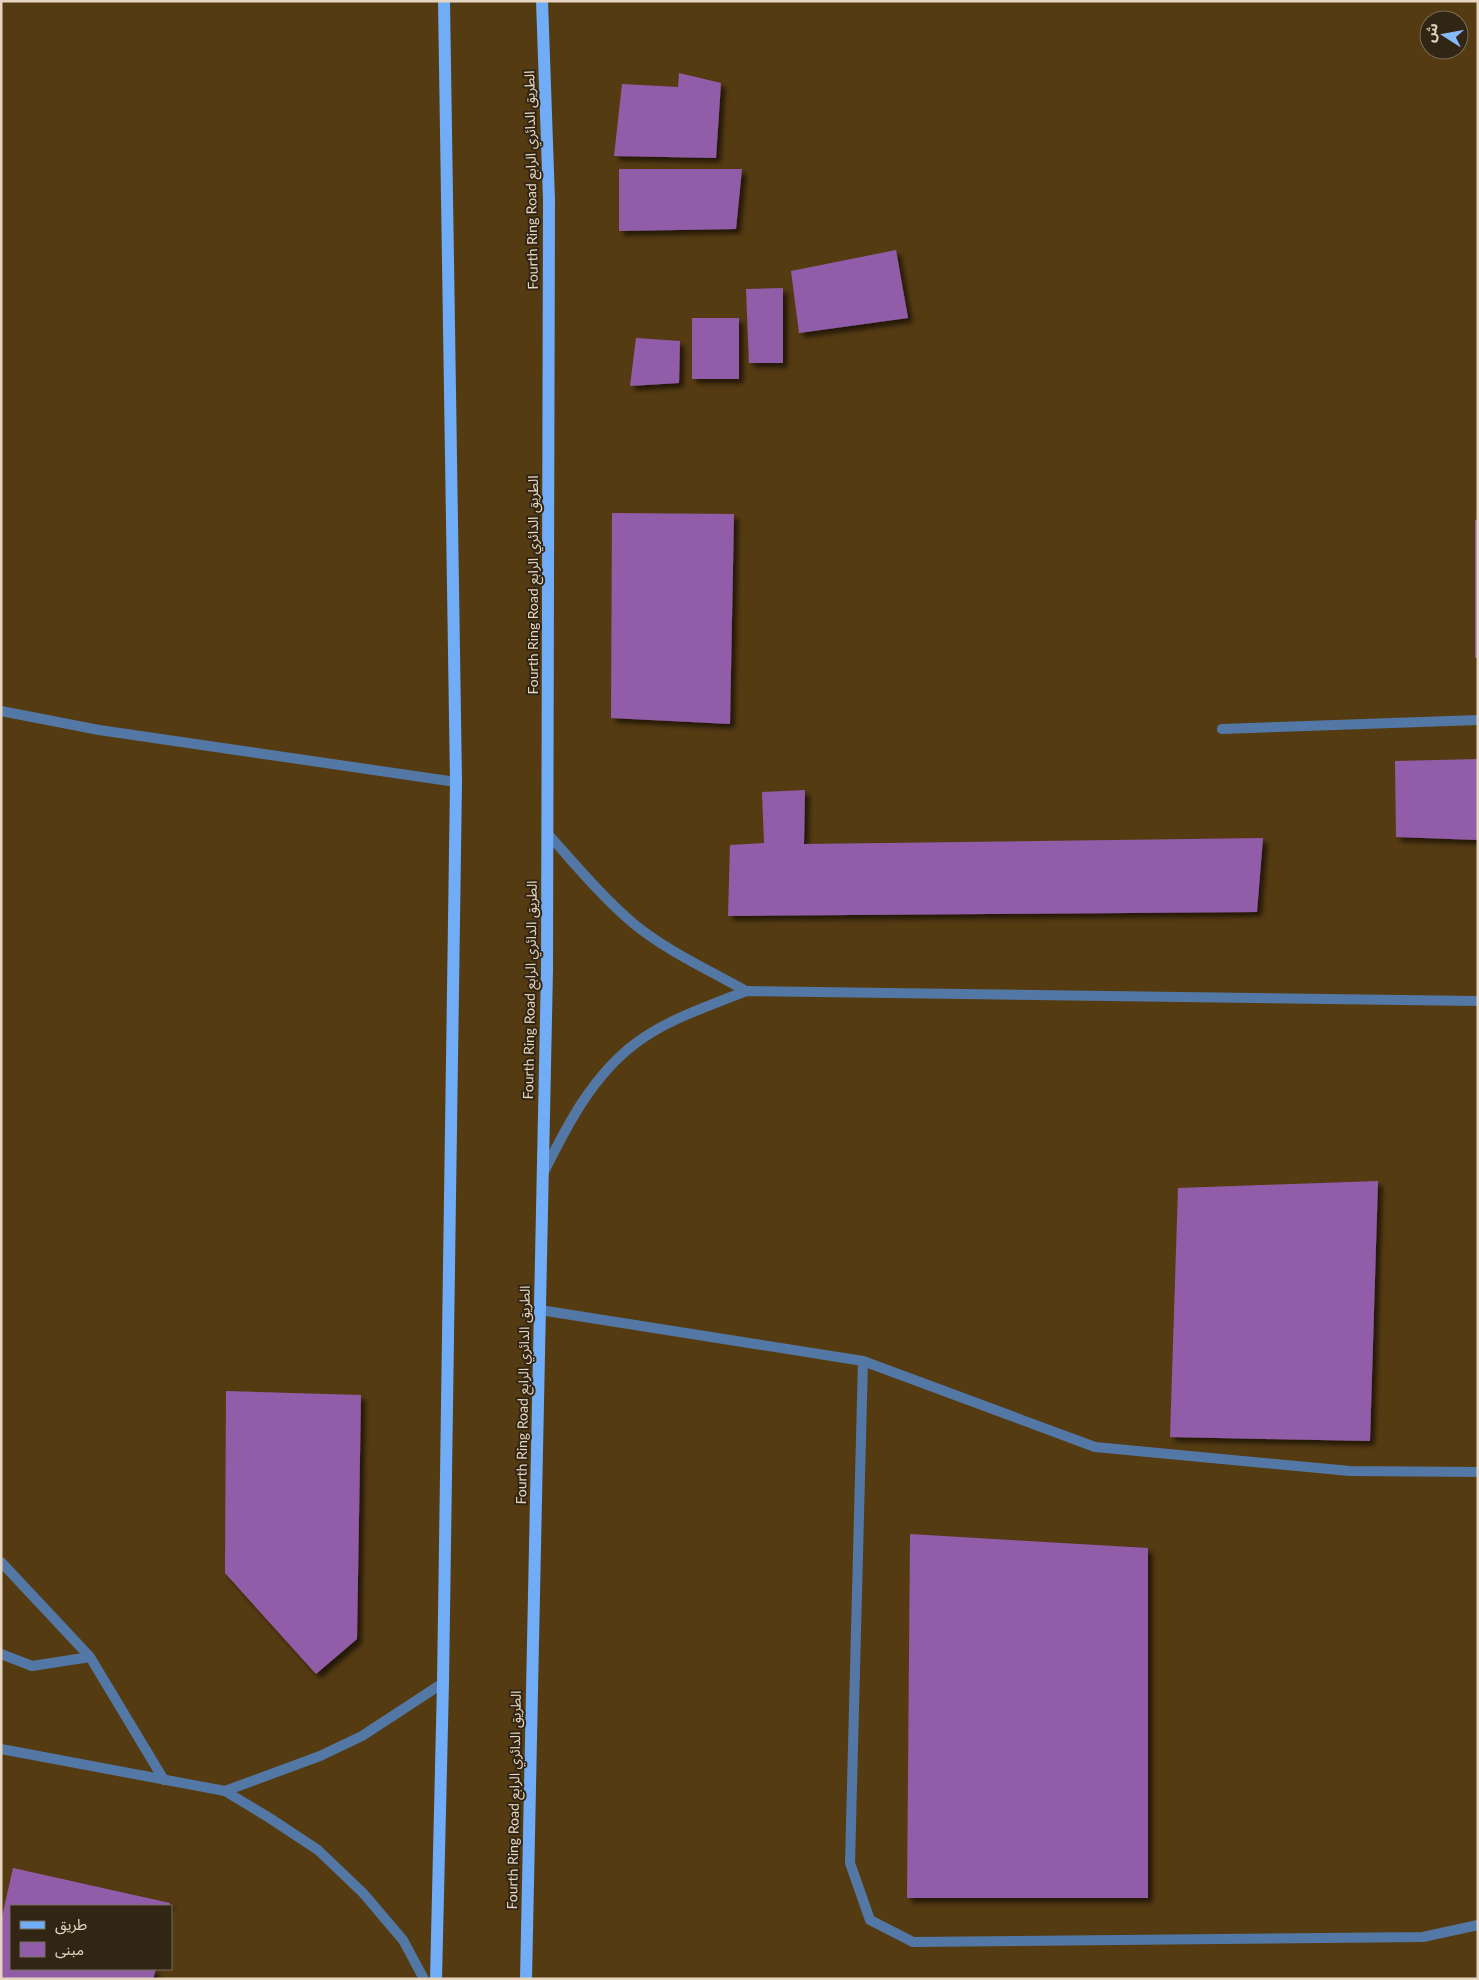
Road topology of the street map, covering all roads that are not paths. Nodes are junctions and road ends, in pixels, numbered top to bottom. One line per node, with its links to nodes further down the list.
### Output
1 (444, 1): 6 (main road)
2 (542, 1): 7 (main road, Fourth Ring Road الطريق الدائري الرابع)
3 (1, 711): 6 (street)
4 (1478, 720): 5 (street)
5 (1222, 730)
6 (456, 782): 17 (main road)
7 (547, 833): 8 (street); 10 (main road, Fourth Ring Road الطريق الدائري الرابع)
8 (746, 990): 9 (street); 10 (street)
9 (1478, 1001)
10 (542, 1175): 11 (main road, Fourth Ring Road الطريق الدائري الرابع)
11 (540, 1310): 12 (street); 24 (main road, Fourth Ring Road الطريق الدائري الرابع)
12 (863, 1361): 13 (street); 21 (street)
13 (1478, 1472)
14 (1, 1562): 16 (street)
15 (1, 1654): 16 (street)
16 (90, 1657): 19 (street)
17 (443, 1683): 20 (street); 23 (main road)
18 (1, 1749): 19 (street)
19 (164, 1780): 20 (street)
20 (225, 1791): 22 (street)
21 (1478, 1925)
22 (424, 1979)
23 (436, 1979)
24 (526, 1979)

